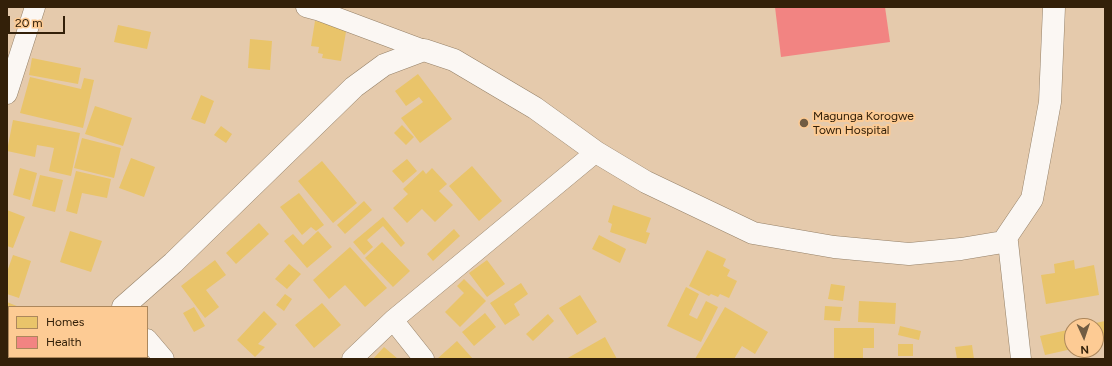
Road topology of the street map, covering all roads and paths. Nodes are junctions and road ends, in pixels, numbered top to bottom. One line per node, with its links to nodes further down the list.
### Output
1 (35, 7): 5 (street)
2 (306, 7): 4 (street)
3 (1054, 7): 7 (street)
4 (424, 50): 6 (street); 8 (street)
5 (7, 94)
6 (596, 152): 7 (street); 9 (street)
7 (1003, 242): 14 (street)
8 (124, 306)
9 (393, 320): 12 (street); 13 (street)
10 (148, 340): 11 (street)
11 (164, 359)
12 (352, 359)
13 (424, 359)
14 (1021, 359)

